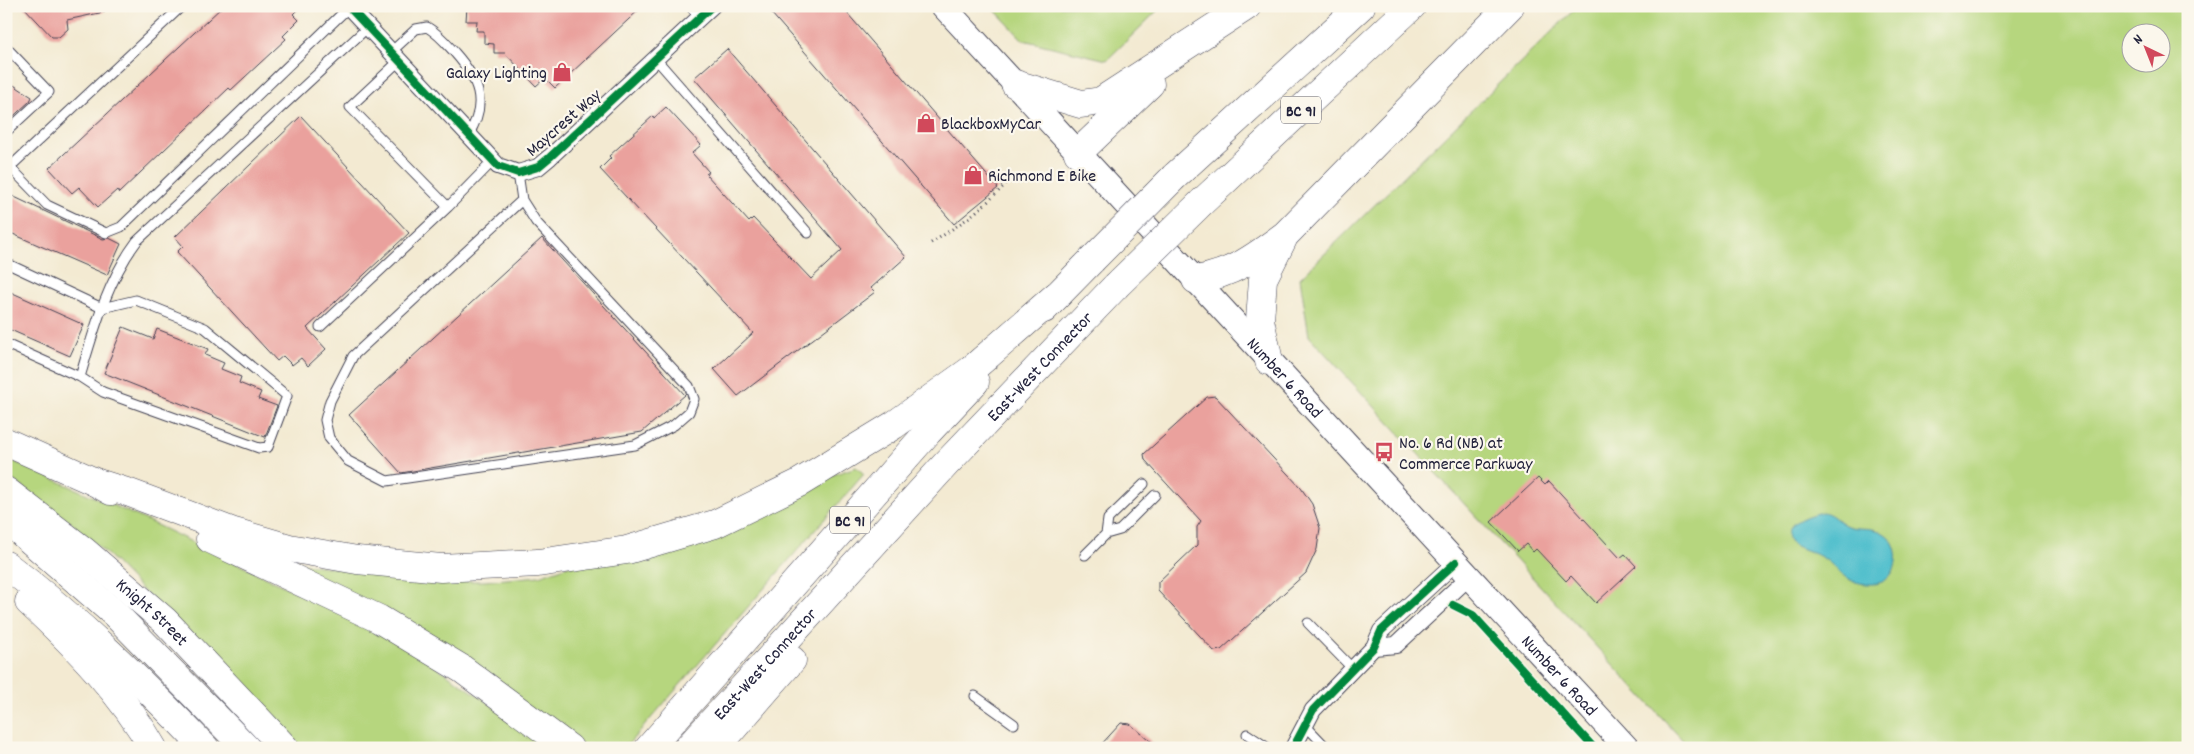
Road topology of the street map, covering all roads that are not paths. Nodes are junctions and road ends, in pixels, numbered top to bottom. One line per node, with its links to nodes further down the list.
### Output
1 (182, 6): 7 (lane)
2 (943, 6): 14 (main road, Number 6 Road)
3 (1246, 6): 10 (highway)
4 (1361, 6): 26 (highway, East-West Connector / BC 91, bridge)
5 (1412, 6): 33 (highway, East-West Connector / BC 91, bridge)
6 (1510, 6): 23 (highway)
7 (349, 7): 9 (street, Maycrest Way)
8 (701, 10): 13 (street, Maycrest Way)
9 (368, 27): 12 (street, Maycrest Way); 27 (lane)
10 (1195, 42): 14 (highway); 17 (highway)
11 (6, 47): 15 (lane)
12 (395, 56): 16 (street, Maycrest Way); 16 (lane); 21 (lane)
13 (656, 59): 19 (street, Maycrest Way); 22 (lane)
14 (1015, 84): 17 (main road, Number 6 Road)
15 (6, 132)
16 (468, 135): 18 (street, Maycrest Way)
17 (1078, 153): 25 (main road, Number 6 Road)
18 (493, 161): 19 (street, Maycrest Way); 21 (lane)
19 (518, 174): 20 (lane)
20 (522, 200): 20 (lane)
21 (448, 207): 28 (lane)
22 (808, 233)
23 (1284, 235): 25 (highway); 30 (highway)
24 (6, 263): 27 (lane)
25 (1196, 280): 30 (main road, Number 6 Road)
26 (1056, 296): 34 (highway); 55 (highway, East-West Connector / BC 91)
27 (102, 308): 31 (lane); 31 (lane)
28 (320, 327)
29 (6, 344): 31 (lane)
30 (1269, 361): 42 (main road, Number 6 Road)
31 (80, 378)
32 (6, 442): 34 (highway)
33 (945, 465): 56 (highway, East-West Connector / BC 91); 57 (highway)
34 (95, 482): 54 (highway)
35 (1144, 484): 39 (lane)
36 (6, 491): 53 (highway, Knight Street)
37 (1155, 495): 39 (lane)
38 (6, 519): 52 (highway, Knight Street)
39 (1106, 534): 40 (lane)
40 (1085, 555)
41 (6, 565): 51 (highway)
42 (1463, 570): 45 (street); 61 (main road, Number 6 Road)
43 (6, 581): 50 (highway)
44 (1308, 623): 45 (lane)
45 (1353, 669): 48 (street)
46 (975, 696): 47 (lane)
47 (1014, 724)
48 (1305, 725): 59 (street); 60 (lane)
49 (1247, 734): 58 (lane)
50 (153, 748)
51 (205, 748)
52 (246, 748)
53 (285, 748)
54 (569, 748)
55 (649, 748)
56 (688, 748)
57 (716, 748)
58 (1268, 748)
59 (1293, 748)
60 (1327, 748)
61 (1627, 748)

